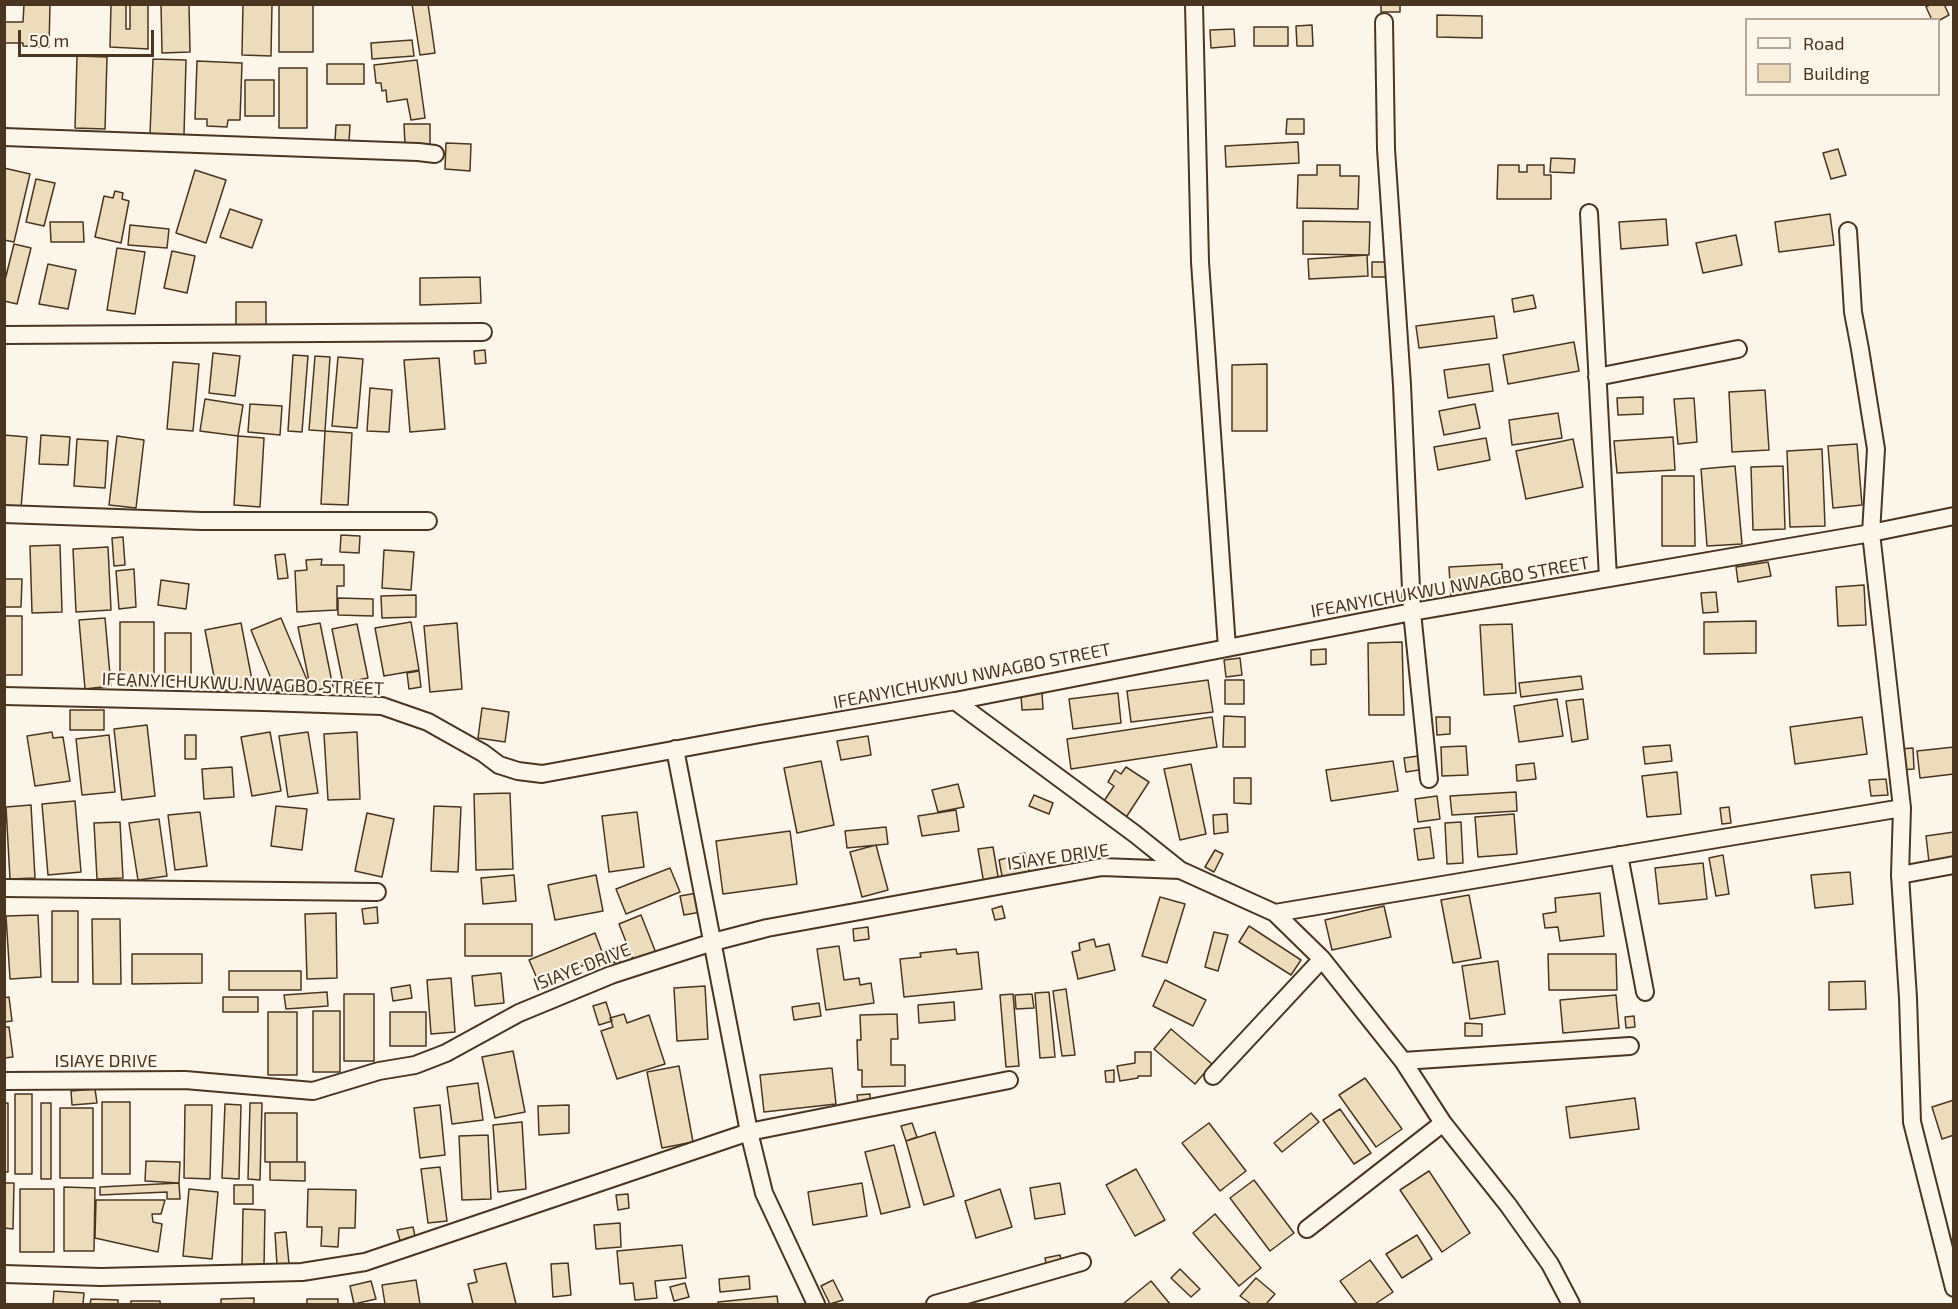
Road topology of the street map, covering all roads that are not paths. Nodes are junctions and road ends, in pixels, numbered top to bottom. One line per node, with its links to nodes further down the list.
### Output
1 (1194, 4): 17 (street)
2 (1384, 22): 16 (street)
3 (4, 137): 4 (street)
4 (435, 154)
5 (1589, 213): 10 (street)
6 (1848, 231): 14 (street)
7 (483, 332): 8 (street)
8 (4, 335)
9 (1738, 348): 10 (street)
10 (1597, 377): 15 (street)
11 (4, 514): 13 (street)
12 (1953, 516): 14 (street, IFEANYICHUKWU NWAGBO STREET)
13 (428, 521)
14 (1871, 533): 15 (street, IFEANYICHUKWU NWAGBO STREET); 22 (street)
15 (1608, 578): 16 (street, IFEANYICHUKWU NWAGBO STREET)
16 (1412, 612): 17 (street, IFEANYICHUKWU NWAGBO STREET); 21 (street)
17 (1227, 648): 19 (street, IFEANYICHUKWU NWAGBO STREET)
18 (4, 696): 20 (street, IFEANYICHUKWU NWAGBO STREET)
19 (955, 701): 20 (street, IFEANYICHUKWU NWAGBO STREET); 25 (street)
20 (675, 749): 30 (street)
21 (1429, 779)
22 (1902, 808): 23 (street); 26 (street)
23 (1619, 855): 29 (street); 32 (street)
24 (1953, 865): 26 (street)
25 (1180, 870): 29 (street); 30 (street, ISIAYE DRIVE)
26 (1900, 874): 43 (street)
27 (4, 888): 28 (street)
28 (377, 892)
29 (1275, 913): 31 (street)
30 (713, 942): 37 (street, ISIAYE DRIVE); 39 (street)
31 (1322, 959): 34 (street); 35 (street)
32 (1645, 992)
33 (1630, 1046): 34 (street)
34 (1403, 1061): 38 (street)
35 (1213, 1076)
36 (1009, 1080): 39 (street)
37 (4, 1081)
38 (1443, 1123): 40 (street); 46 (street)
39 (749, 1132): 42 (street); 44 (street)
40 (1307, 1229)
41 (1082, 1262): 45 (street)
42 (4, 1274)
43 (1953, 1288)
44 (816, 1305)
45 (935, 1305)
46 (1571, 1305)

